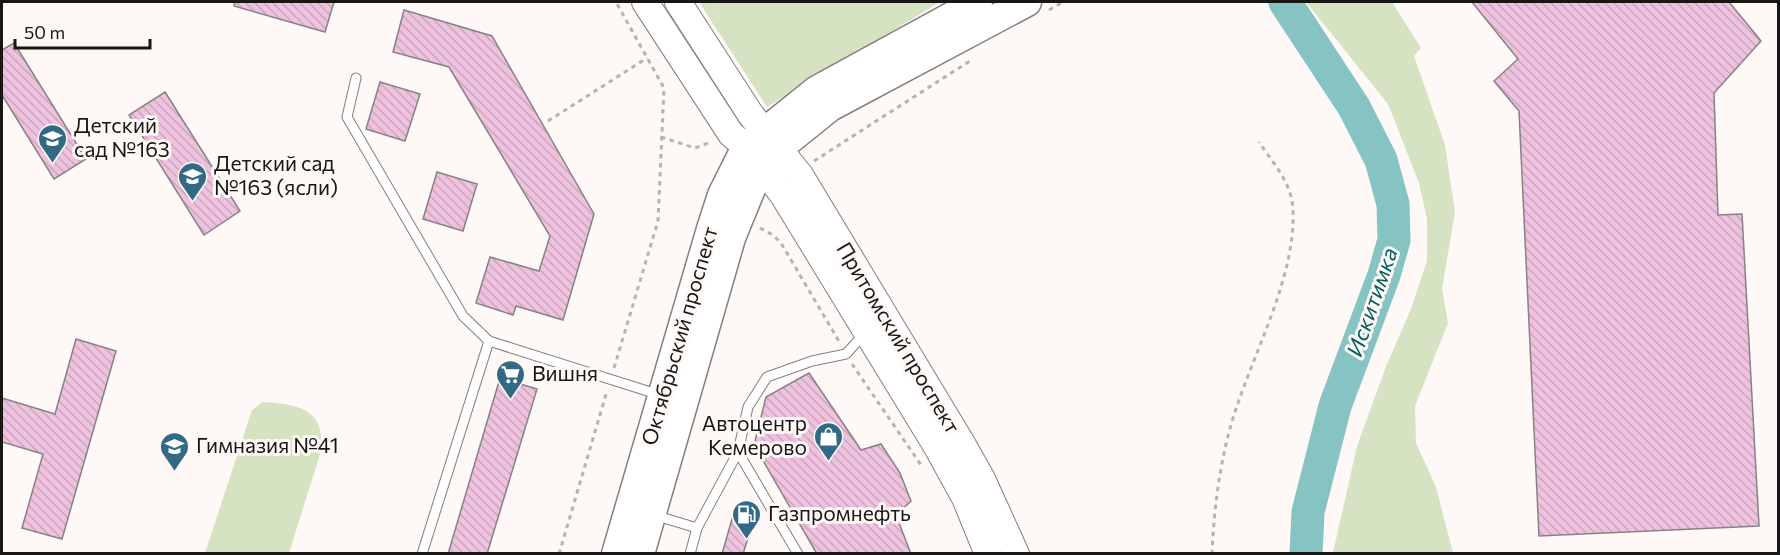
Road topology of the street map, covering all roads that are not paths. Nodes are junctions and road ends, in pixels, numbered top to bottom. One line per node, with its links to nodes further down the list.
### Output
1 (645, 2): 6 (main road)
2 (678, 2): 6 (main road)
3 (978, 2): 6 (main road)
4 (1027, 2): 6 (main road)
5 (356, 78): 8 (lane)
6 (763, 149): 7 (main road, Притомский проспект); 9 (main road, Октябрьский проспект); 11 (main road, Октябрьский проспект); 19 (main road, Притомский проспект)
7 (866, 332): 10 (lane); 18 (main road, Притомский проспект)
8 (489, 341): 9 (lane); 13 (lane)
9 (662, 396): 14 (main road, Октябрьский проспект)
10 (738, 453): 12 (lane); 17 (lane)
11 (651, 514): 12 (lane); 15 (main road, Октябрьский проспект)
12 (697, 528): 16 (lane)
13 (422, 554)
14 (616, 554)
15 (640, 554)
16 (690, 554)
17 (798, 554)
18 (988, 554)
19 (1016, 554)

